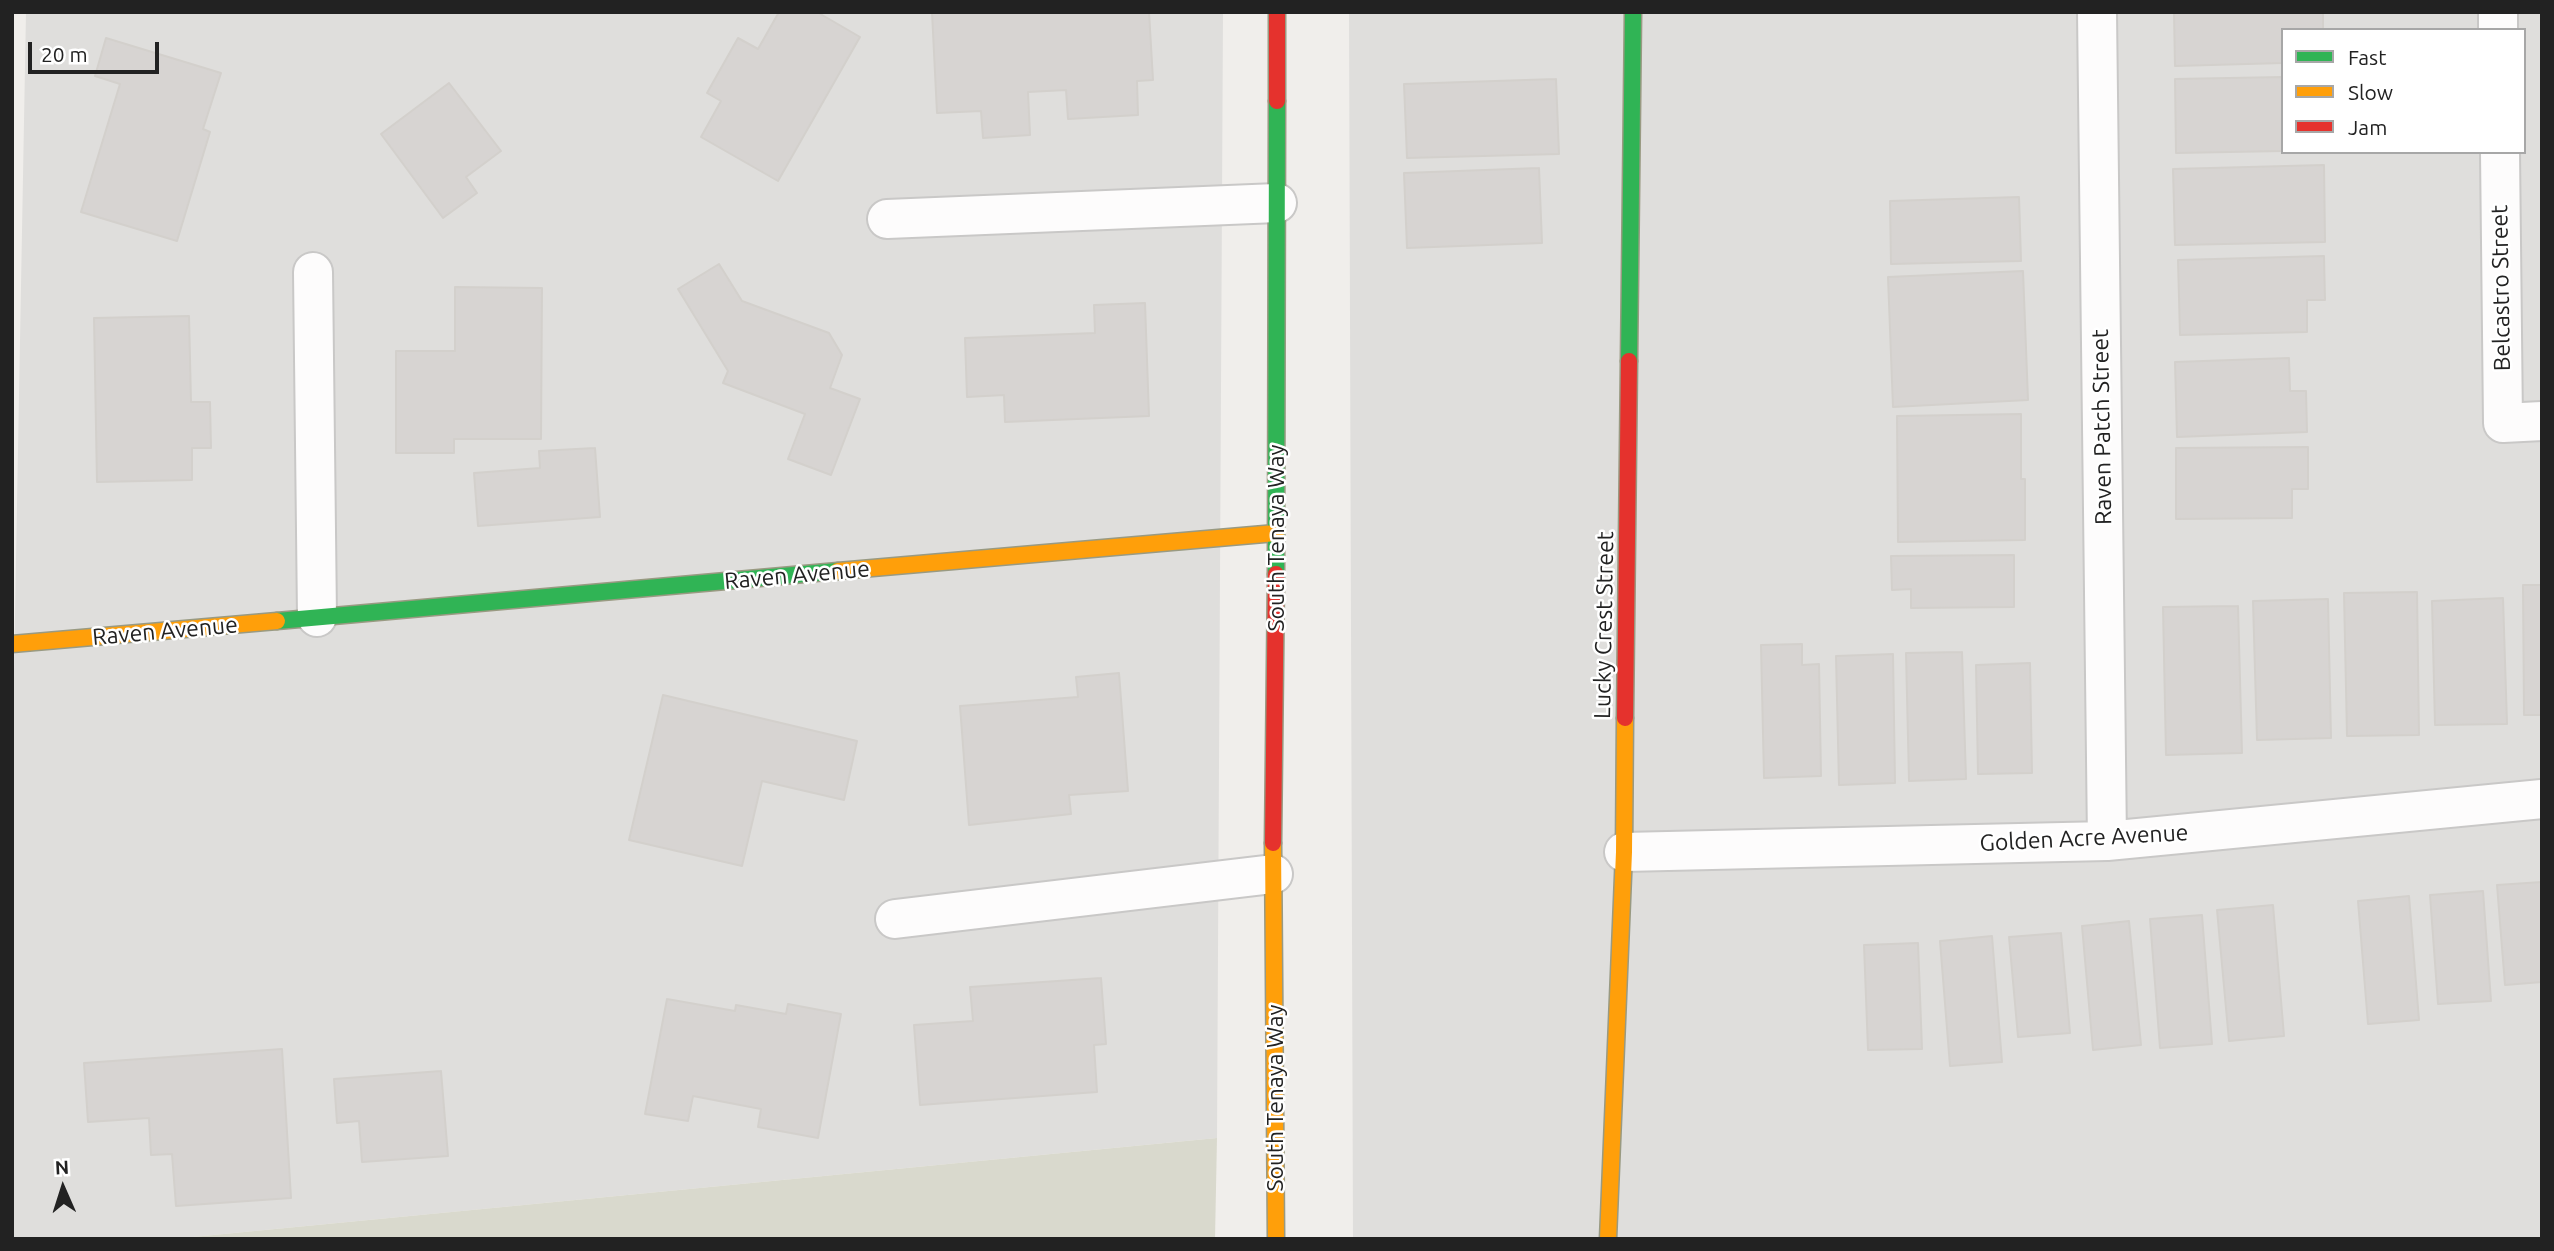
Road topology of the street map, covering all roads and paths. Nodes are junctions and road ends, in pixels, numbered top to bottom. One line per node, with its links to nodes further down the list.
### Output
1 (1277, 12): 5 (street, South Tenaya Way)
2 (1633, 12): 14 (street, Lucky Crest Street)
3 (2097, 12): 13 (street, Raven Patch Street)
4 (2500, 154): 8 (street, Belcastro Street)
5 (1277, 203): 6 (street); 9 (street, South Tenaya Way)
6 (887, 219)
7 (313, 272): 10 (street)
8 (2542, 421)
9 (1276, 533): 10 (street, Raven Avenue); 15 (street, South Tenaya Way)
10 (317, 617): 11 (street, Raven Avenue)
11 (12, 644)
12 (2542, 799): 13 (street, Golden Acre Avenue)
13 (2108, 841): 14 (street, Golden Acre Avenue)
14 (1624, 852): 18 (street, Lucky Crest Street)
15 (1273, 874): 16 (street); 17 (street, South Tenaya Way)
16 (894, 919)
17 (1276, 1239)
18 (1608, 1239)

